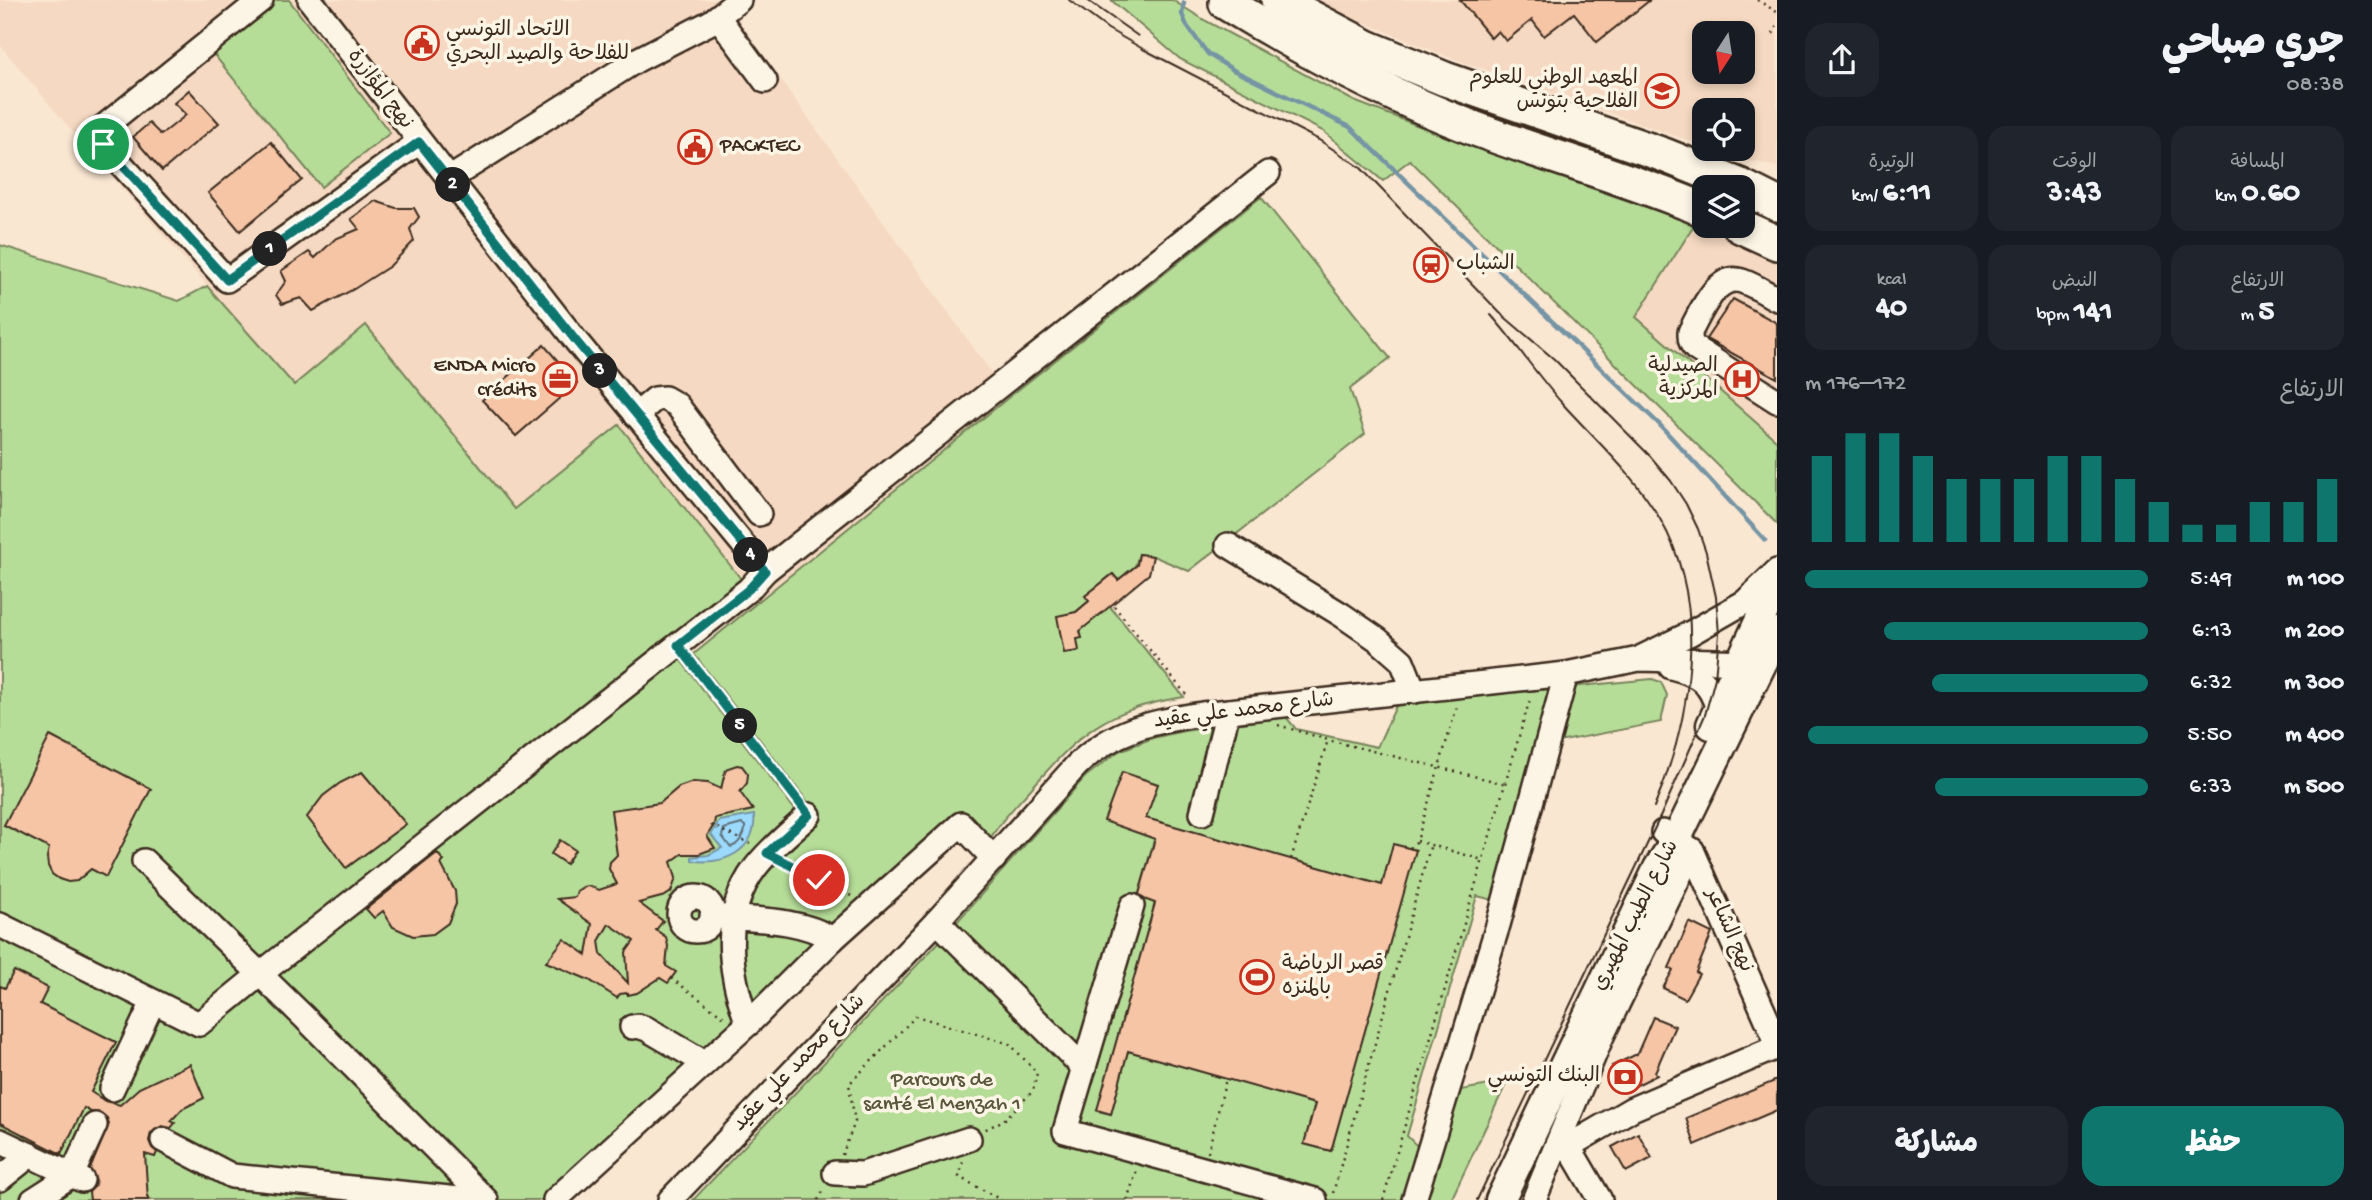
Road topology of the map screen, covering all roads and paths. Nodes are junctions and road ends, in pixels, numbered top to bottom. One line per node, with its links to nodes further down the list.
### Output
1 (261, 0): 14 (street)
2 (310, 0): 14 (street, نهج المؤازرة)
3 (739, 0): 9 (street)
4 (1278, 0): 13 (highway)
5 (1293, 0): 17 (highway)
6 (1757, 0): 8 (path)
7 (1223, 2): 13 (highway); 20 (highway)
8 (1777, 12)
9 (718, 17): 12 (street); 16 (street)
10 (1777, 26): 11 (path)
11 (1773, 34)
12 (765, 80)
13 (1526, 118): 18 (highway); 19 (highway)
14 (419, 142): 16 (street, نهج المؤازرة)
15 (1268, 173): 30 (street)
16 (449, 179): 27 (street, نهج المؤازرة)
17 (1777, 184)
18 (1692, 188)
19 (1777, 204)
20 (1692, 205)
21 (1755, 215): 22 (highway)
22 (1777, 226)
23 (1755, 233): 24 (highway)
24 (1777, 243)
25 (1777, 299): 26 (street)
26 (1777, 401)
27 (636, 415): 28 (street); 30 (street, نهج المؤازرة)
28 (759, 514)
29 (1228, 545): 38 (street)
30 (765, 571): 34 (street)
31 (1775, 583): 33 (street); 35 (street); 36 (main road)
32 (1114, 606): 43 (path)
33 (1777, 633): 36 (main road, شارع الطيب المهيري)
34 (678, 645): 49 (path); 66 (street)
35 (1632, 660): 36 (street, شارع محمد علي عقيد); 37 (street, شارع محمد علي عقيد); 41 (street)
36 (1752, 662): 41 (main road); 52 (main road, شارع الطيب المهيري)
37 (1566, 674): 38 (street, شارع محمد علي عقيد); 100 (street)
38 (1414, 691): 42 (street, شارع محمد علي عقيد)
39 (1530, 699): 47 (path)
40 (1457, 705): 46 (path)
41 (1718, 709): 52 (main road)
42 (1228, 710): 43 (street, شارع محمد علي عقيد); 48 (street)
43 (1202, 714): 56 (street, شارع محمد علي عقيد)
44 (1278, 725): 45 (path)
45 (1328, 740): 46 (path); 57 (path)
46 (1439, 768): 47 (path); 51 (path)
47 (1506, 784): 58 (path)
48 (1202, 813)
49 (809, 815): 54 (street)
50 (712, 825): 54 (path)
51 (1417, 841): 53 (path); 55 (path)
52 (1677, 841): 72 (street, نهج الشاعر); 77 (main road, شارع الطيب المهيري); 81 (street)
53 (1431, 845): 58 (path); 98 (path)
54 (758, 848): 60 (path); 62 (street)
55 (1410, 848)
56 (994, 859): 60 (street); 63 (street, شارع محمد علي عقيد)
57 (1291, 859)
58 (1483, 860): 99 (path)
59 (144, 861): 66 (street)
60 (871, 906): 65 (street)
61 (1132, 906): 74 (street)
62 (723, 916): 65 (street); 70 (street)
63 (937, 921): 74 (street); 93 (street, شارع محمد علي عقيد)
64 (0, 925): 68 (street)
65 (834, 939): 70 (street)
66 (259, 975): 68 (street); 91 (street)
67 (671, 978): 69 (path)
68 (153, 1002): 76 (street)
69 (706, 1004)
70 (748, 1024): 73 (street)
71 (632, 1027): 73 (street)
72 (1777, 1045): 81 (street, نهج الشاعر)
73 (705, 1063): 92 (street)
74 (1084, 1068): 83 (street)
75 (1226, 1079): 85 (path)
76 (112, 1089)
77 (1541, 1111): 81 (street); 101 (main road, شارع الطيب المهيري)
78 (95, 1125): 87 (street)
79 (969, 1139): 86 (street); 86 (path); 95 (path)
80 (163, 1140): 90 (street)
81 (1564, 1140): 102 (street); 103 (street)
82 (0, 1141): 84 (street)
83 (1143, 1153): 85 (street); 96 (path)
84 (30, 1155): 87 (street); 88 (street)
85 (1204, 1169): 97 (street)
86 (835, 1173): 94 (path)
87 (77, 1178): 89 (street)
88 (0, 1179)
89 (33, 1200)
90 (469, 1200)
91 (486, 1200)
92 (555, 1200)
93 (670, 1200)
94 (818, 1200)
95 (1001, 1200)
96 (1127, 1200)
97 (1315, 1200)
98 (1331, 1200)
99 (1383, 1200)
100 (1414, 1200)
101 (1500, 1200)
102 (1534, 1200)
103 (1600, 1200)

